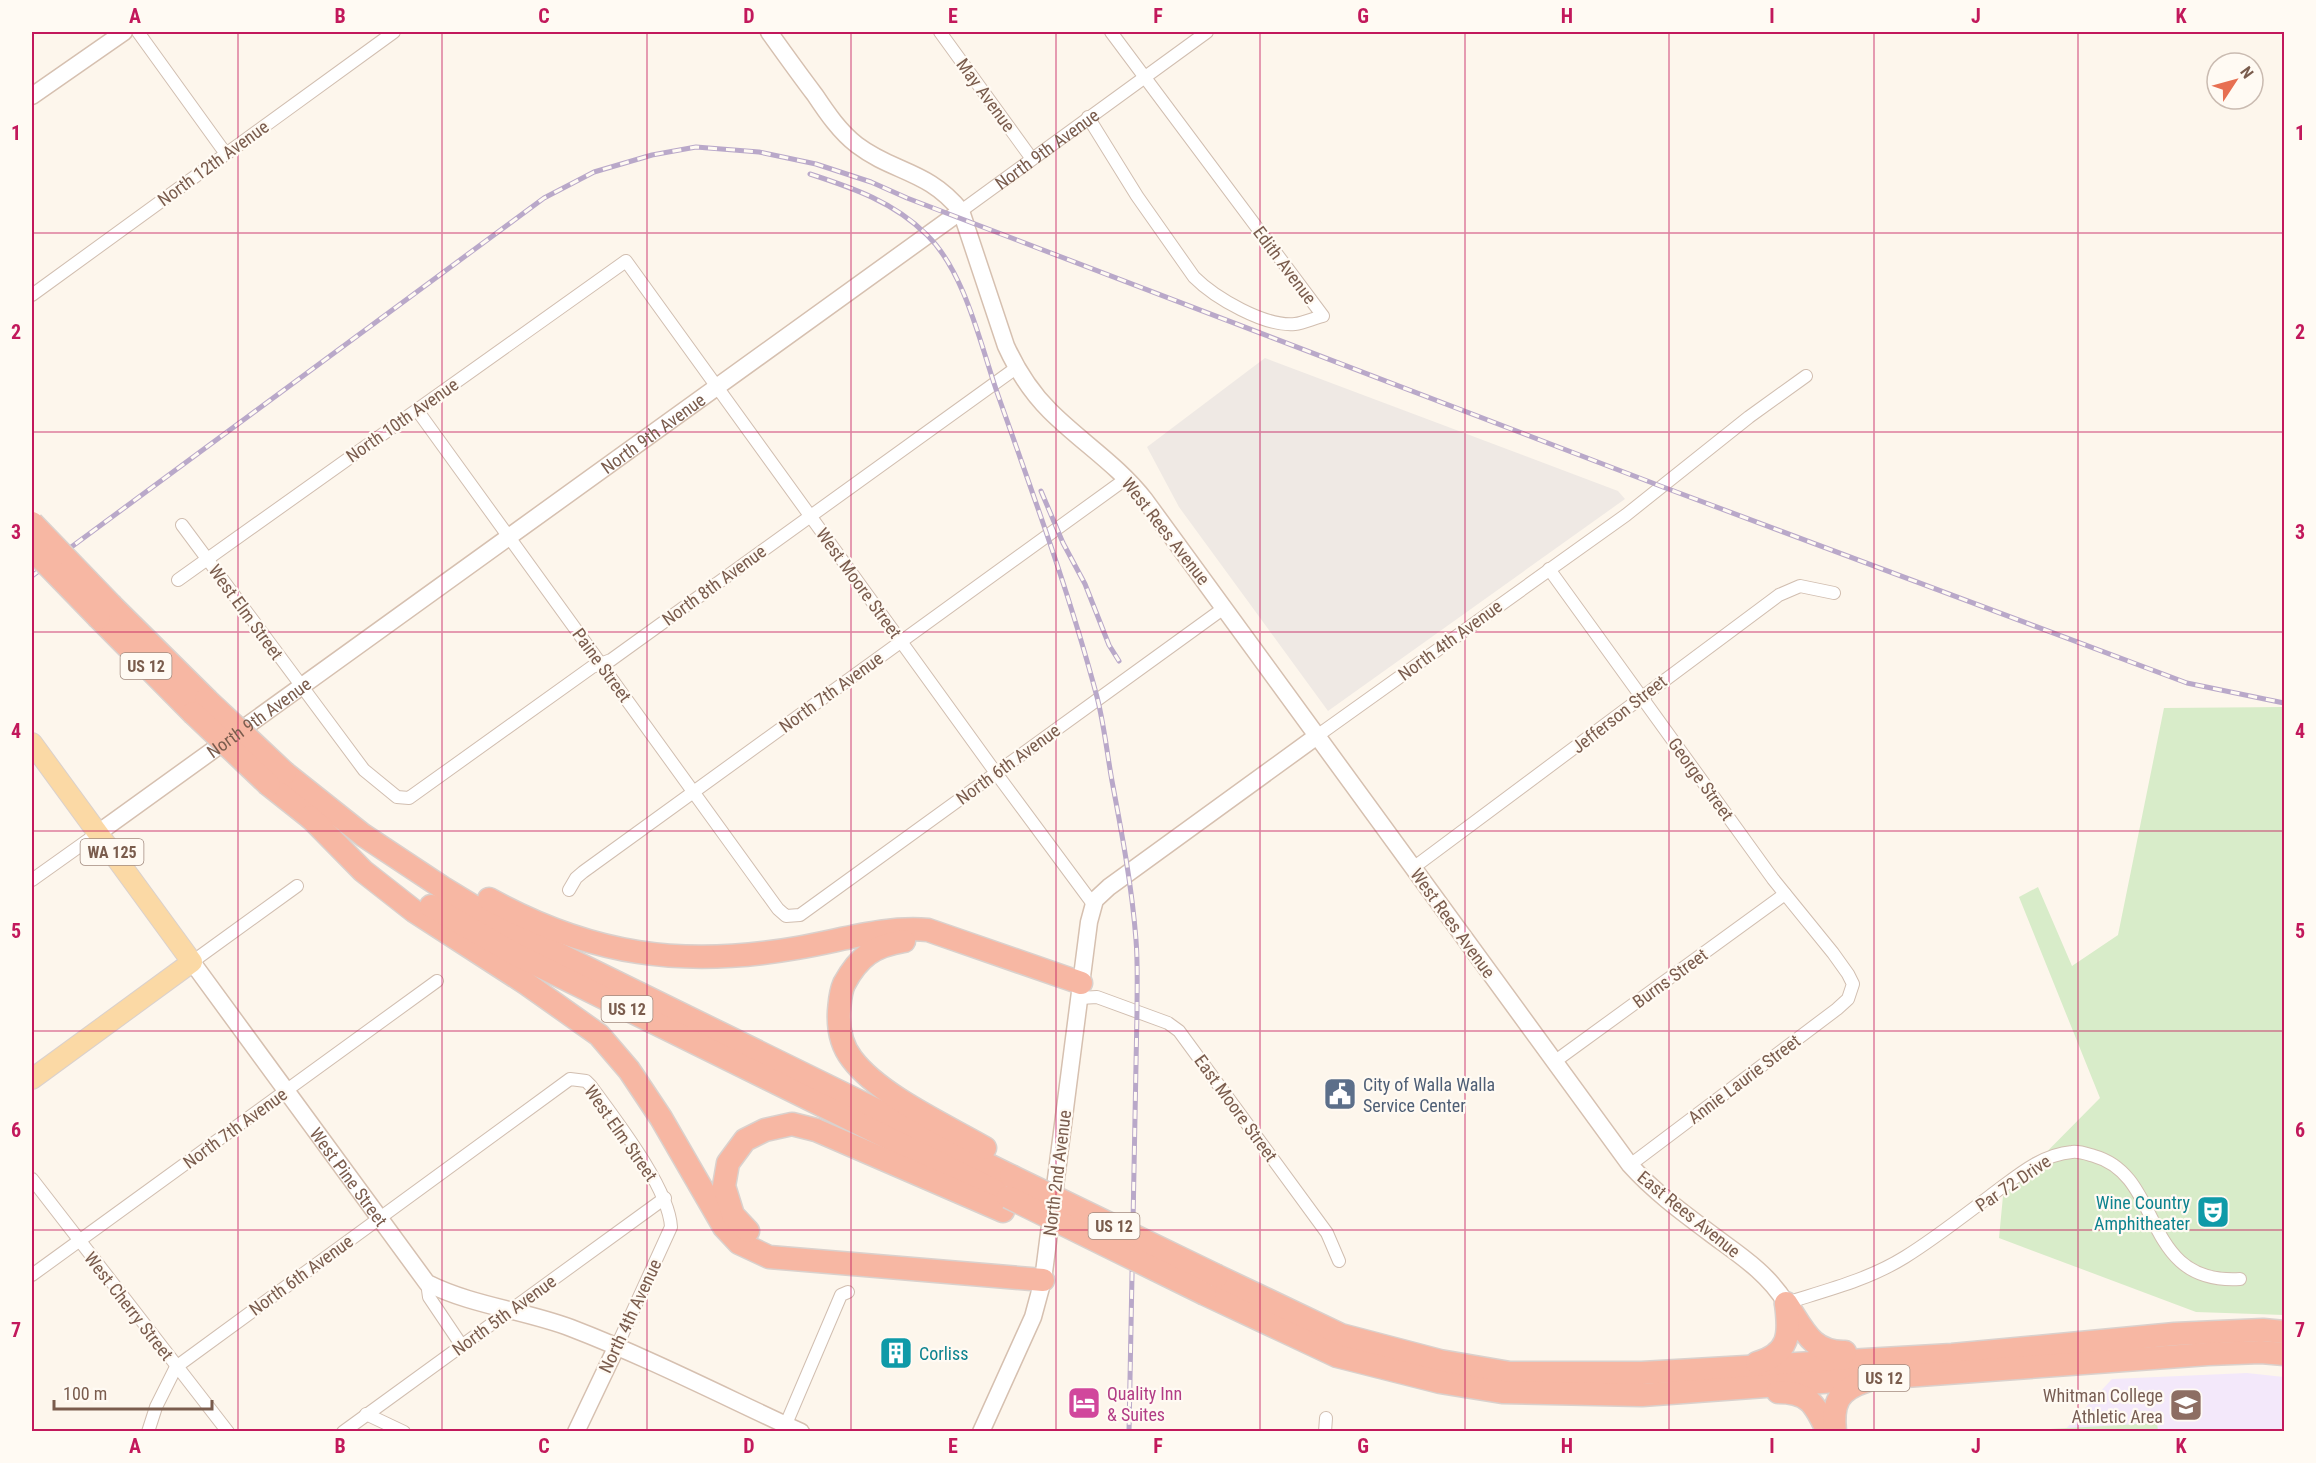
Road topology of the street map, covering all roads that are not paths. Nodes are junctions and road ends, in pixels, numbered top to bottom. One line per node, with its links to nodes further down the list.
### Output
1 (124, 32): 9 (street)
2 (138, 32): 11 (street)
3 (394, 32): 11 (street, North 12th Avenue)
4 (768, 32): 13 (street, West Rees Avenue)
5 (940, 32): 12 (street, May Avenue)
6 (1112, 32): 8 (street, Edith Avenue)
7 (1207, 32): 8 (street, North 9th Avenue)
8 (1144, 77): 10 (street, North 9th Avenue); 10 (street, Edith Avenue)
9 (32, 96)
10 (1088, 117): 12 (street, North 9th Avenue)
11 (225, 154): 15 (street, North 12th Avenue)
12 (1032, 159): 13 (street, North 9th Avenue)
13 (961, 211): 16 (street, West Rees Avenue); 18 (street, North 9th Avenue)
14 (626, 261): 18 (street, West Moore Street); 19 (street, North 10th Avenue)
15 (32, 295)
16 (1016, 368): 20 (street, West Rees Avenue); 21 (street, North 8th Avenue)
17 (1806, 376): 27 (street, North 4th Avenue)
18 (717, 387): 21 (street, West Moore Street); 24 (street, North 9th Avenue)
19 (417, 410): 24 (street, Paine Street); 26 (street, North 10th Avenue)
20 (1127, 478): 30 (street, West Rees Avenue); 32 (street, North 7th Avenue)
21 (810, 516): 32 (street, West Moore Street); 33 (street, North 8th Avenue)
22 (32, 524): 31 (highway, US 12, bridge)
23 (182, 525): 26 (street, West Elm Street)
24 (509, 537): 33 (street, Paine Street); 34 (street, North 9th Avenue)
25 (32, 549): 31 (highway, US 12, bridge)
26 (207, 559): 28 (street, North 10th Avenue); 34 (street, West Elm Street)
27 (1549, 569): 35 (street, George Street); 36 (street, North 4th Avenue)
28 (178, 580)
29 (1834, 593): 35 (street, Jefferson Street)
30 (1224, 608): 36 (street, West Rees Avenue); 38 (street, North 6th Avenue)
31 (105, 612): 41 (highway, US 12, bridge)
32 (901, 642): 38 (street, West Moore Street); 39 (street, North 7th Avenue)
33 (602, 664): 39 (street, Paine Street); 40 (street, North 8th Avenue)
34 (301, 687): 40 (street, West Elm Street); 42 (street, North 9th Avenue)
35 (1642, 696): 43 (street, Jefferson Street); 47 (street, George Street)
36 (1317, 736): 43 (street, West Rees Avenue); 48 (street, North 4th Avenue)
37 (32, 743): 42 (main road, West Pine Street / WA 125)
38 (996, 773): 48 (street, West Moore Street); 49 (street, North 6th Avenue)
39 (693, 792): 46 (street, North 7th Avenue); 49 (street, Paine Street)
40 (409, 798)
41 (314, 809): 53 (highway); 60 (highway, US 12); 65 (highway)
42 (98, 833): 44 (street); 50 (main road, West Pine Street / WA 125)
43 (1413, 868): 54 (street, West Rees Avenue)
44 (32, 880)
45 (297, 886): 50 (street)
46 (569, 890)
47 (1785, 894): 52 (street, George Street); 54 (street, Burns Street)
48 (1093, 904): 53 (street, North 2nd Avenue)
49 (790, 917)
50 (192, 962): 55 (main road); 57 (street, West Pine Street)
51 (437, 981): 57 (street, North 7th Avenue)
52 (1853, 988): 58 (street, Annie Laurie Street)
53 (1086, 993): 60 (highway); 64 (street, East Moore Street); 65 (street, North 2nd Avenue)
54 (1554, 1062): 58 (street, East Rees Avenue)
55 (32, 1079)
56 (570, 1079): 61 (street, West Elm Street); 62 (street, North 6th Avenue)
57 (286, 1091): 62 (street, West Pine Street); 63 (street, North 7th Avenue)
58 (1630, 1165): 71 (street, East Rees Avenue)
59 (32, 1179): 63 (street, West Cherry Street)
60 (1009, 1187): 65 (highway); 69 (highway, US 12, bridge); 69 (highway, US 12, bridge)
61 (665, 1198): 72 (street, North 5th Avenue); 75 (street, North 4th Avenue)
62 (378, 1219): 68 (street, West Pine Street); 80 (street, North 6th Avenue)
63 (79, 1240): 66 (street, North 7th Avenue); 80 (street, West Cherry Street)
64 (1339, 1261)
65 (1044, 1273): 91 (street, North 2nd Avenue)
66 (32, 1275)
67 (2241, 1279): 71 (street, Par 72 Drive)
68 (427, 1283): 72 (street, West Pine Street); 74 (street)
69 (1211, 1285): 79 (highway, US 12); 82 (highway, US 12)
70 (848, 1292): 85 (street)
71 (1786, 1303): 77 (highway); 79 (highway)
72 (511, 1311): 74 (street, North 5th Avenue); 75 (street, West Pine Street)
73 (2284, 1332): 76 (highway, US 12)
74 (462, 1346): 83 (street, North 5th Avenue)
75 (616, 1348): 85 (street, West Pine Street); 90 (street, North 4th Avenue)
76 (2126, 1349): 77 (highway, US 12); 78 (highway, US 12); 81 (highway, US 12)
77 (1952, 1354): 79 (highway, US 12)
78 (2284, 1354)
79 (1749, 1366)
80 (176, 1367): 86 (street, North 6th Avenue); 87 (street, West Cherry Street)
81 (1874, 1378): 82 (highway, US 12); 94 (highway)
82 (1681, 1392): 93 (highway)
83 (366, 1414): 88 (street, North 5th Avenue); 89 (street)
84 (1326, 1418): 92 (street)
85 (790, 1429)
86 (148, 1431)
87 (228, 1431)
88 (343, 1431)
89 (404, 1431)
90 (576, 1431)
91 (981, 1431)
92 (1325, 1431)
93 (1828, 1431)
94 (1835, 1431)

